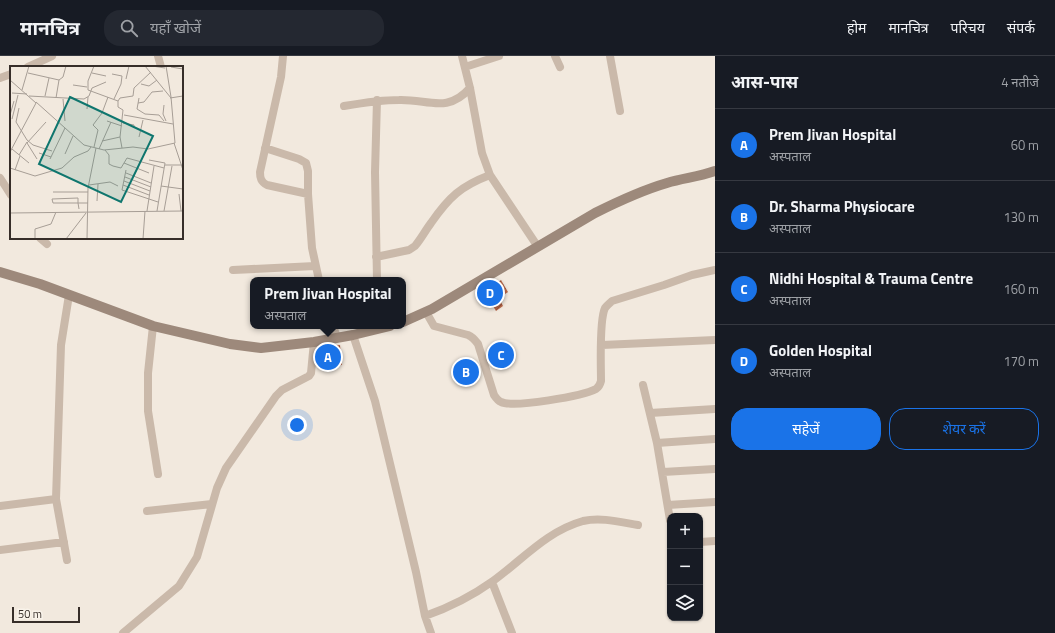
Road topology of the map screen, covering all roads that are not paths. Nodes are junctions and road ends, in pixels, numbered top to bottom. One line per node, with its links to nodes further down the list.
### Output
1 (52, 56): 8 (street)
2 (158, 56): 9 (street)
3 (283, 56): 18 (street)
4 (462, 56): 10 (street)
5 (499, 56): 10 (street)
6 (555, 56): 11 (street)
7 (610, 56): 17 (street)
8 (30, 66)
9 (161, 66)
10 (465, 67): 14 (street)
11 (560, 67)
12 (10, 74): 13 (street)
13 (0, 78)
14 (470, 88): 15 (street); 20 (street)
15 (377, 100): 16 (street); 27 (street)
16 (344, 106)
17 (620, 111)
18 (265, 148): 23 (street); 23 (street)
19 (715, 171): 26 (main road)
20 (490, 175): 26 (street); 27 (street)
21 (0, 178): 22 (street)
22 (10, 193)
23 (308, 194): 28 (street)
24 (41, 239): 25 (street)
25 (47, 244)
26 (538, 246): 35 (main road)
27 (376, 257): 33 (street)
28 (315, 266): 29 (street); 32 (street)
29 (234, 270)
30 (715, 270): 44 (street)
31 (0, 272): 34 (main road)
32 (318, 277)
33 (377, 277)
34 (69, 295): 37 (main road); 53 (street)
35 (426, 312): 36 (main road); 44 (street)
36 (406, 321)
37 (153, 326): 43 (main road); 52 (street)
38 (334, 329): 41 (street)
39 (372, 329): 40 (main road)
40 (353, 335): 41 (main road); 67 (street)
41 (337, 337): 43 (main road)
42 (715, 340): 44 (street)
43 (314, 342): 55 (street)
44 (602, 346)
45 (643, 385): 47 (street)
46 (715, 408): 47 (street)
47 (650, 413): 49 (street)
48 (715, 439): 49 (street)
49 (657, 443): 51 (street)
50 (715, 469): 51 (street)
51 (663, 472): 56 (street)
52 (158, 474)
53 (56, 499): 57 (street); 62 (street)
54 (715, 502): 56 (street)
55 (212, 504): 58 (street); 68 (street)
56 (668, 505): 59 (street)
57 (0, 506)
58 (147, 511)
59 (669, 513)
60 (638, 525): 66 (street)
61 (715, 541): 63 (street)
62 (64, 542): 64 (street); 65 (street)
63 (703, 542)
64 (0, 550)
65 (67, 560)
66 (492, 582): 67 (street); 70 (street)
67 (425, 616): 69 (street)
68 (123, 633)
69 (431, 633)
70 (512, 633)

